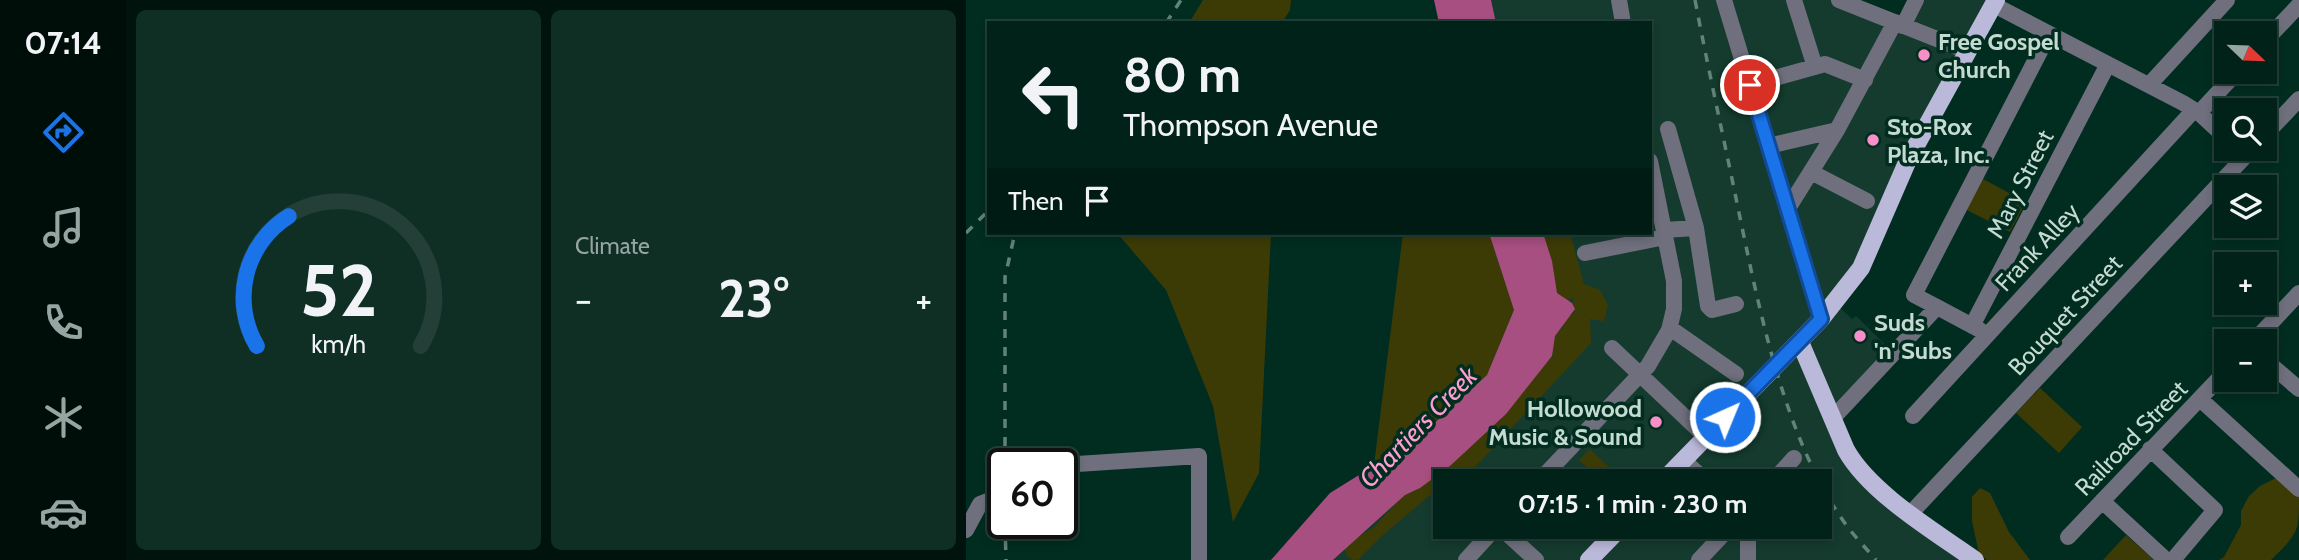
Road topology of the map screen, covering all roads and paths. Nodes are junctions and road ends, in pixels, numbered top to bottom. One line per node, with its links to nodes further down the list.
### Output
1 (1619, 0): 9 (street)
2 (1724, 0): 18 (street)
3 (1794, 0): 15 (street)
4 (1916, 0): 10 (street)
5 (2227, 0): 19 (street)
6 (1842, 1): 10 (street)
7 (1995, 2): 12 (street); 13 (main road)
8 (2299, 5): 11 (street)
9 (1623, 21)
10 (1899, 24): 13 (street); 16 (street)
11 (2277, 28)
12 (2049, 34): 14 (street); 37 (street)
13 (1967, 51): 38 (main road)
14 (2108, 64): 19 (street); 39 (street, Mary Street)
15 (1815, 67): 16 (street); 18 (street)
16 (1865, 80): 25 (street)
17 (2225, 84): 21 (street, Frank Alley)
18 (1750, 85): 26 (street)
19 (2149, 85): 21 (street)
20 (2299, 99): 22 (street)
21 (2197, 111): 23 (street); 42 (street, Frank Alley)
22 (2277, 122)
23 (2214, 127)
24 (1668, 129): 32 (street)
25 (1837, 130): 26 (street); 29 (street)
26 (1768, 146): 31 (street)
27 (2236, 161): 65 (street, Bouquet Street)
28 (1652, 171): 33 (street)
29 (1811, 172): 30 (street); 31 (street)
30 (1867, 201)
31 (1787, 210): 38 (street)
32 (1696, 228): 33 (street); 36 (street)
33 (1664, 233): 34 (street); 40 (street)
34 (1585, 253)
35 (2299, 293): 41 (street)
36 (1736, 304)
37 (1937, 307): 39 (street); 52 (street)
38 (1821, 319): 43 (main road)
39 (1972, 326): 42 (street)
40 (1670, 328): 46 (street); 47 (street)
41 (2265, 329)
42 (1988, 334): 51 (street, Frank Alley)
43 (1800, 342): 52 (main road); 53 (main road)
44 (1612, 348): 47 (street)
45 (2277, 370): 49 (street)
46 (1736, 374)
47 (1639, 375): 53 (street); 58 (street)
48 (2214, 384): 50 (street, Railroad Street)
49 (2299, 389)
50 (2200, 399): 54 (street, Railroad Street); 62 (street)
51 (1913, 416)
52 (1832, 419): 65 (main road)
53 (1706, 437): 56 (main road)
54 (2150, 449): 64 (street, Railroad Street); 81 (street)
55 (1794, 458): 61 (street)
56 (1683, 460): 59 (main road); 60 (street)
57 (1078, 464): 73 (street)
58 (1550, 469)
59 (1674, 469)
60 (1693, 469)
61 (1784, 469)
62 (2299, 489)
63 (987, 501): 66 (street)
64 (2102, 501): 67 (street, Railroad Street); 80 (street)
65 (1911, 513): 79 (main road)
66 (966, 530)
67 (2068, 537)
68 (1486, 539): 74 (street)
69 (1512, 539): 75 (street)
70 (1609, 539): 76 (main road)
71 (1719, 539): 77 (street)
72 (1748, 539): 78 (street)
73 (1199, 560)
74 (1466, 560)
75 (1536, 560)
76 (1589, 560)
77 (1699, 560)
78 (1748, 560)
79 (1975, 560)
80 (2166, 560)
81 (2173, 560)

